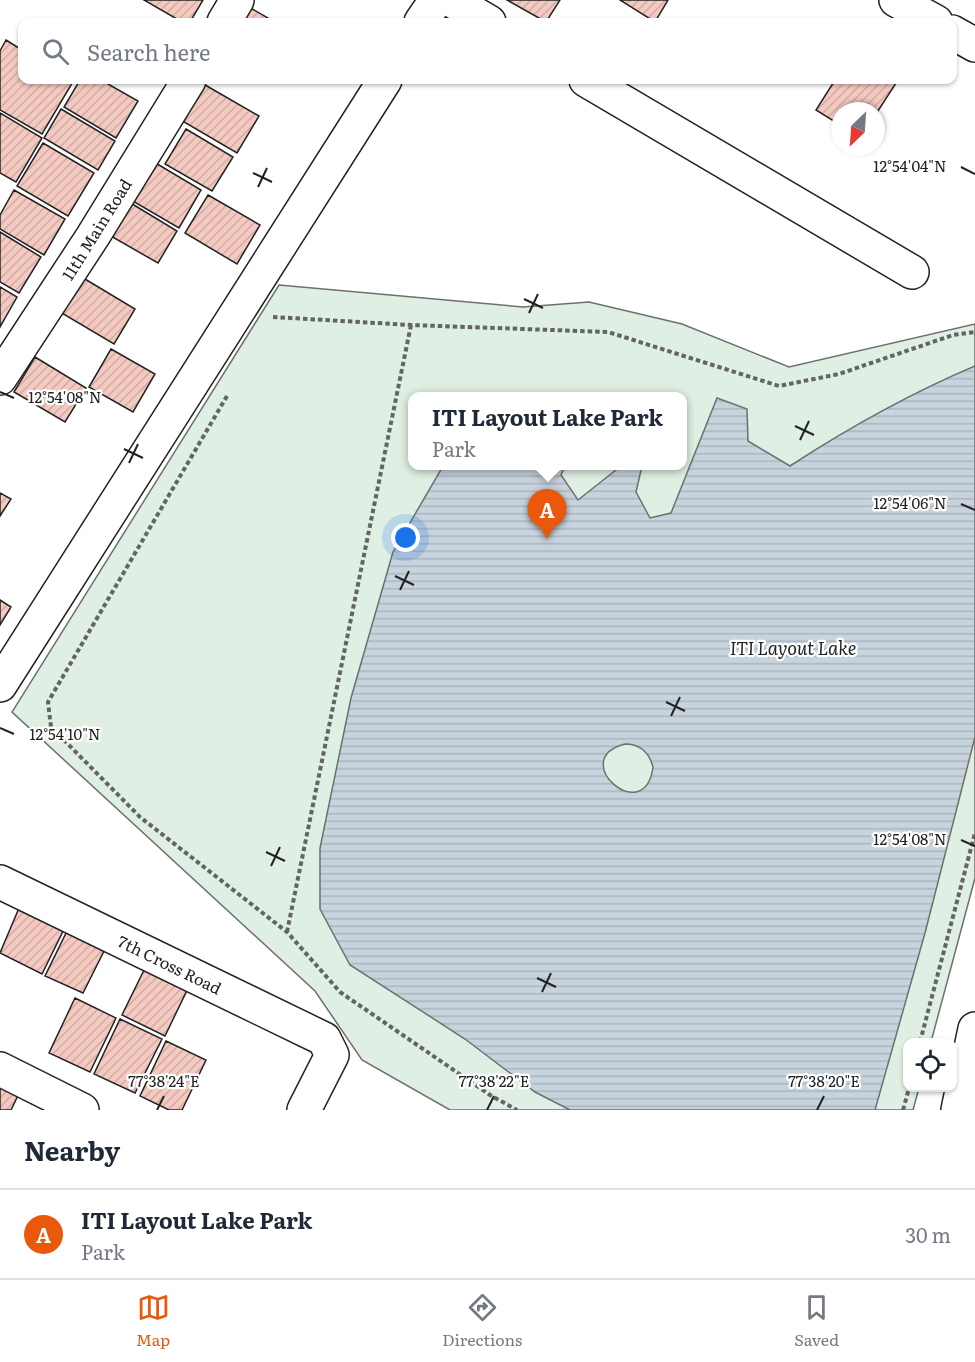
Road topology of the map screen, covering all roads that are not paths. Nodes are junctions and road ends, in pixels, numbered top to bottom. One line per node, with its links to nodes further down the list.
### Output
1 (237, 0): 5 (street)
2 (436, 0): 6 (street)
3 (451, 0): 7 (street)
4 (896, 0): 8 (street)
5 (226, 18)
6 (425, 18)
7 (482, 18)
8 (929, 18)
9 (957, 35): 10 (street)
10 (975, 45)
11 (187, 84): 15 (street, 11th Main Road)
12 (382, 84): 16 (street)
13 (593, 84): 14 (street)
14 (912, 272)
15 (0, 378)
16 (0, 685)
17 (0, 882): 21 (street, 7th Cross Road)
18 (975, 1029): 22 (street)
19 (0, 1070): 20 (street)
20 (82, 1110)
21 (304, 1110)
22 (958, 1110)

